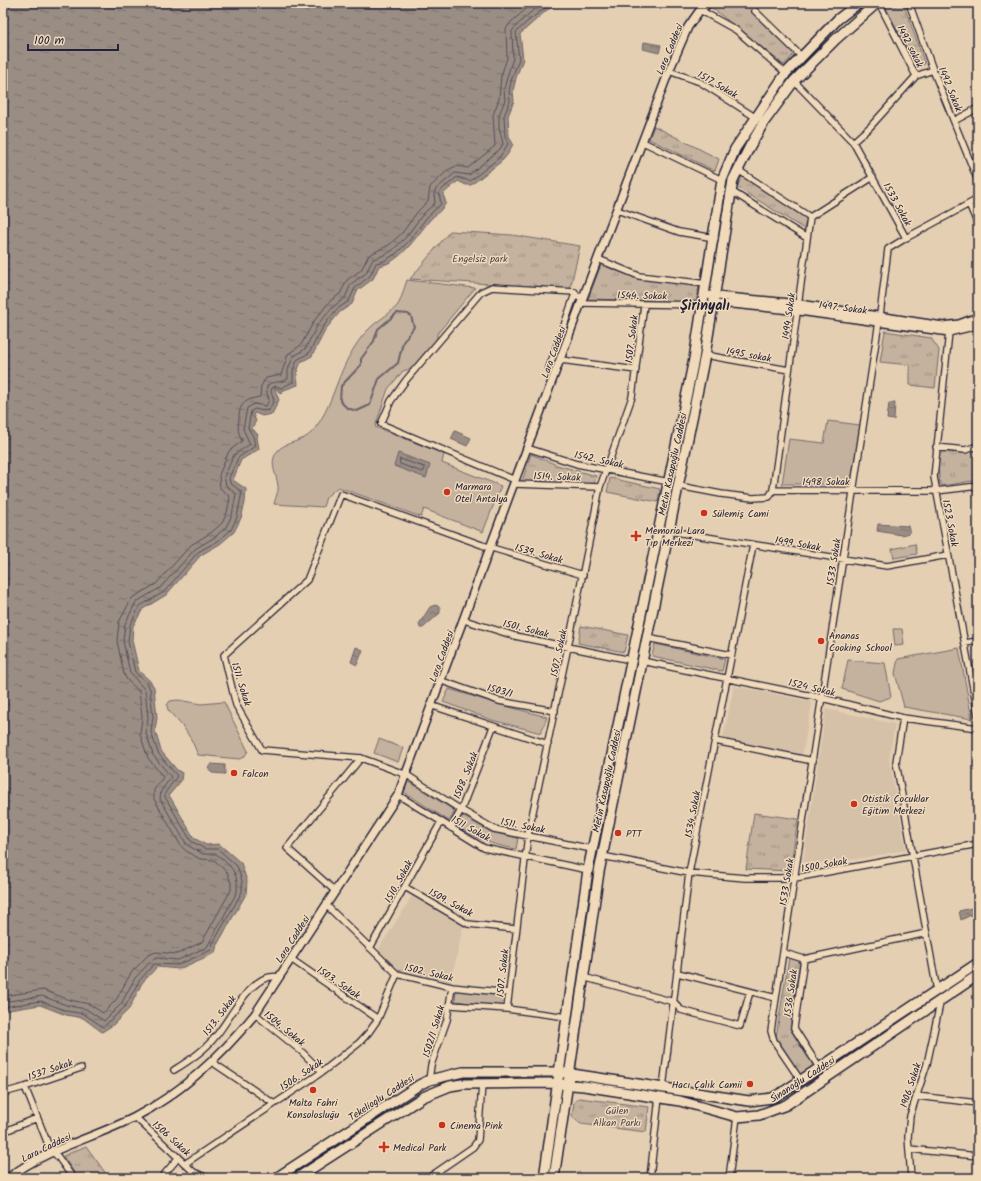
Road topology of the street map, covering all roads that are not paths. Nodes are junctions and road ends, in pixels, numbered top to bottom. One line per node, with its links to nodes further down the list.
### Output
1 (709, 3): 5 (street, Lara Caddesi)
2 (859, 3): 7 (main road, Metin Kasapoğlu Caddesi)
3 (878, 3): 11 (street, 1492 sokak); 12 (main road, Metin Kasapoğlu Caddesi)
4 (909, 3): 8 (street, 1492 Sokak)
5 (700, 10): 9 (street, Lara Caddesi); 10 (street)
6 (755, 11): 7 (street)
7 (801, 56): 10 (main road, Metin Kasapoğlu Caddesi)
8 (933, 70): 11 (street); 15 (street, 1492 Sokak)
9 (669, 71): 14 (street, 1517 Sokak); 16 (street, Lara Caddesi)
10 (786, 73): 14 (main road, Metin Kasapoğlu Caddesi)
11 (916, 76): 17 (street)
12 (794, 81): 17 (street, 1533 Sokak); 18 (main road, Metin Kasapoğlu Caddesi)
13 (978, 108): 15 (street)
14 (755, 117): 20 (main road, Metin Kasapoğlu Caddesi)
15 (954, 122): 21 (street, 1492 Sokak)
16 (643, 142): 20 (street); 25 (street, Lara Caddesi)
17 (852, 142): 19 (street, 1533 Sokak)
18 (738, 170): 22 (main road, Metin Kasapoğlu Caddesi); 26 (street)
19 (873, 177): 26 (street); 30 (street, 1533 Sokak)
20 (722, 180): 28 (main road, Metin Kasapoğlu Caddesi)
21 (978, 181)
22 (731, 191): 29 (street); 34 (main road, Metin Kasapoğlu Caddesi)
23 (978, 198): 24 (street)
24 (969, 204): 27 (street); 30 (street)
25 (617, 210): 28 (street); 31 (street, Lara Caddesi)
26 (810, 217): 29 (street, 1494 Sokak)
27 (978, 225)
28 (715, 238): 32 (main road, Metin Kasapoğlu Caddesi)
29 (807, 238): 38 (street, 1494 Sokak)
30 (906, 238): 40 (street, 1533 Sokak)
31 (598, 259): 32 (street); 35 (street, Lara Caddesi)
32 (707, 284): 34 (main road, Metin Kasapoğlu Caddesi)
33 (576, 294): 35 (street, 1544. Sokak); 45 (street); 52 (street, 1544. Sokak)
34 (710, 295): 37 (main road, Metin Kasapoğlu Caddesi); 38 (street, 1497. Sokak)
35 (582, 300): 36 (street, 1544. Sokak); 44 (street, Lara Caddesi)
36 (644, 305): 37 (street, 1544. Sokak); 46 (street, 1507. Sokak)
37 (708, 305): 38 (street, 1497. Sokak); 43 (main road, Metin Kasapoğlu Caddesi); 53 (main road, Metin Kasapoğlu Caddesi)
38 (799, 307): 40 (street, 1497. Sokak); 47 (street, 1494 Sokak)
39 (978, 317): 40 (street, 1497. Sokak)
40 (880, 318): 42 (street, 1497. Sokak); 58 (street, 1533 Sokak)
41 (978, 325): 42 (street, 1497. Sokak)
42 (949, 332): 49 (street, 1523 Sokak)
43 (705, 355): 47 (street, 1495 sokak); 54 (main road, Metin Kasapoğlu Caddesi)
44 (561, 360): 46 (street); 50 (street, Lara Caddesi)
45 (549, 368)
46 (636, 370): 51 (street, 1507. Sokak)
47 (789, 370): 57 (street, 1494 Sokak)
48 (978, 446): 49 (street)
49 (936, 447): 59 (street, 1523 Sokak)
50 (527, 448): 51 (street, 1542. Sokak); 52 (street, Lara Caddesi)
51 (605, 470): 53 (street, 1542. Sokak); 56 (street, 1507. Sokak)
52 (514, 482): 56 (street, 1514. Sokak); 62 (street, Lara Caddesi)
53 (669, 482): 72 (main road, Metin Kasapoğlu Caddesi)
54 (679, 486): 57 (street, 1498 Sokak); 60 (main road, Metin Kasapoğlu Caddesi)
55 (978, 486): 59 (street, 1498 Sokak)
56 (600, 487): 65 (street, 1507. Sokak)
57 (773, 490): 58 (street, 1498 Sokak)
58 (853, 490): 59 (street, 1498 Sokak); 64 (street, 1533 Sokak)
59 (936, 491): 63 (street, 1523 Sokak)
60 (669, 530): 61 (street, 1499 Sokak); 67 (main road, Metin Kasapoğlu Caddesi)
61 (753, 545): 64 (street, 1499 Sokak); 71 (street, 1534 Sokak)
62 (490, 548): 65 (street, 1539. Sokak); 66 (street, Lara Caddesi); 85 (street, 1511. Sokak)
63 (948, 555): 64 (street, 1499 Sokak); 69 (street, 1523 Sokak)
64 (843, 560): 76 (street, 1533 Sokak)
65 (583, 575): 70 (street, 1507. Sokak)
66 (464, 620): 70 (street, 1501. Sokak); 75 (street, Lara Caddesi)
67 (647, 638): 71 (street); 73 (main road, Metin Kasapoğlu Caddesi)
68 (978, 641): 69 (street)
69 (964, 643): 79 (street, 1523 Sokak)
70 (568, 647): 72 (street, 1501. Sokak); 78 (street, 1507. Sokak)
71 (731, 656): 74 (street, 1534 Sokak)
72 (631, 660): 94 (main road, Metin Kasapoğlu Caddesi)
73 (642, 661): 74 (street, 1524 Sokak); 96 (main road, Metin Kasapoğlu Caddesi)
74 (727, 678): 76 (street, 1524 Sokak); 83 (street, 1534 Sokak)
75 (442, 681): 77 (street, Lara Caddesi); 78 (street, 1503/1)
76 (822, 698): 80 (street, 1524 Sokak); 86 (street, 1533 Sokak)
77 (433, 706): 81 (street); 87 (street, Lara Caddesi)
78 (555, 711): 84 (street, 1507. Sokak)
79 (978, 715)
80 (903, 718): 82 (street, 1524 Sokak); 97 (street)
81 (493, 727): 84 (street); 89 (street, 1508. Sokak)
82 (978, 728)
83 (715, 741): 86 (street); 99 (street, 1534 Sokak)
84 (548, 744): 92 (street, 1507. Sokak)
85 (361, 758): 87 (street, 1511. Sokak); 102 (street)
86 (813, 761): 100 (street, 1533 Sokak)
87 (407, 775): 88 (street, Lara Caddesi); 89 (street, 1511. Sokak)
88 (398, 795): 90 (street, 1511 Sokak); 102 (street, Lara Caddesi)
89 (461, 810): 91 (street, 1508. Sokak); 92 (street, 1511. Sokak)
90 (441, 822): 91 (street, 1511 Sokak); 101 (street, 1510. Sokak)
91 (451, 828): 95 (street, 1511 Sokak)
92 (528, 836): 94 (street, 1511. Sokak); 95 (street, 1507. Sokak)
93 (978, 844): 97 (street, 1500 Sokak)
94 (592, 849): 98 (main road, Metin Kasapoğlu Caddesi)
95 (524, 856): 98 (street, 1511 Sokak); 104 (street, 1507. Sokak)
96 (602, 856): 99 (street, 1500 Sokak); 115 (main road, Metin Kasapoğlu Caddesi)
97 (912, 856): 100 (street, 1500 Sokak); 105 (street)
98 (588, 870): 125 (main road, Metin Kasapoğlu Caddesi)
99 (689, 873): 100 (street, 1500 Sokak); 111 (street, 1534 Sokak)
100 (795, 878): 107 (street, 1533 Sokak)
101 (405, 887): 104 (street, 1509. Sokak); 106 (street, 1510. Sokak)
102 (335, 891): 103 (street, Lara Caddesi)
103 (326, 905): 106 (street, 1502. Sokak); 109 (street, Lara Caddesi)
104 (516, 929): 118 (street, 1507. Sokak)
105 (927, 933): 108 (street); 119 (street)
106 (370, 948): 112 (street, 1502. Sokak)
107 (784, 953): 108 (street); 120 (street, 1533 Sokak)
108 (804, 959): 129 (street, 1536 Sokak)
109 (291, 960): 114 (street, Lara Caddesi); 126 (street, 1503. Sokak)
110 (978, 963): 119 (main road, Si̇nanoğlu Caddesi)
111 (678, 973): 117 (street); 121 (street, 1534 Sokak)
112 (397, 974): 116 (street, 1502. Sokak); 126 (street, 1506. Sokak)
113 (978, 975): 119 (main road, Si̇nanoğlu Caddesi)
114 (279, 977): 124 (street, Lara Caddesi); 130 (street, 1513. Sokak)
115 (583, 977): 121 (street); 133 (main road, Metin Kasapoğlu Caddesi)
116 (452, 987): 118 (street, 1502. Sokak); 122 (street, 1502/1 Sokak)
117 (750, 992): 120 (street); 121 (street)
118 (509, 993): 123 (street, 1507. Sokak)
119 (939, 995): 129 (main road, Si̇nanoğlu Caddesi); 142 (street, 1906 Sokak); 147 (main road, Si̇nanoğlu Caddesi)
120 (776, 998): 135 (street, 1533 Sokak)
121 (674, 1002): 140 (street, 1534 Sokak)
122 (451, 1005): 123 (street); 134 (street, 1502/1 Sokak)
123 (507, 1009): 125 (street)
124 (254, 1014): 127 (street, Lara Caddesi); 131 (street, 1504. Sokak)
125 (567, 1017): 132 (main road, Metin Kasapoğlu Caddesi)
126 (378, 1018): 131 (street, 1506. Sokak)
127 (212, 1062): 144 (street); 146 (street, Lara Caddesi)
128 (81, 1068): 139 (street, 1537 Sokak)
129 (820, 1069): 135 (main road, Si̇nanoğlu Caddesi)
130 (174, 1070)
131 (322, 1072): 144 (street, 1506. Sokak)
132 (559, 1072): 133 (main road, Tekelioglu Caddesi); 134 (main road, Tekelioglu Caddesi); 137 (main road, Metin Kasapoğlu Caddesi)
133 (569, 1072): 138 (main road, Metin Kasapoğlu Caddesi); 140 (main road, Si̇nanoğlu Caddesi)
134 (429, 1080): 161 (main road, Tekelioglu Caddesi)
135 (801, 1081): 140 (main road, Si̇nanoğlu Caddesi)
136 (482, 1084): 137 (main road); 162 (main road); 163 (street)
137 (558, 1084): 138 (main road, Si̇nanoğlu Caddesi); 164 (main road, Metin Kasapoğlu Caddesi)
138 (567, 1084): 143 (main road, Si̇nanoğlu Caddesi); 165 (main road, Metin Kasapoğlu Caddesi)
139 (26, 1088): 141 (street, 1537 Sokak); 148 (street, 1537 Sokak)
140 (663, 1088)
141 (3, 1093)
142 (916, 1096): 145 (street); 150 (street, 1906 Sokak)
143 (660, 1097): 147 (main road, Si̇nanoğlu Caddesi); 166 (street)
144 (272, 1103): 154 (street, 1506. Sokak)
145 (978, 1103)
146 (135, 1117): 151 (street, Lara Caddesi); 153 (street, 1506 Sokak)
147 (737, 1117): 167 (street)
148 (37, 1118): 149 (street); 151 (street, 1537 Sokak)
149 (3, 1132)
150 (909, 1149): 152 (street); 168 (street, 1906 Sokak)
151 (54, 1152): 156 (street, Lara Caddesi); 157 (street, 1537 Sokak)
152 (978, 1156)
153 (179, 1157): 154 (street, 1506 Sokak); 158 (street)
154 (186, 1163): 155 (street, 1506 Sokak)
155 (196, 1172): 159 (street, 1506 Sokak); 160 (street, 1506 Sokak)
156 (7, 1176)
157 (73, 1178)
158 (161, 1178)
159 (200, 1178)
160 (207, 1178)
161 (276, 1178)
162 (297, 1178)
163 (428, 1178)
164 (544, 1178)
165 (554, 1178)
166 (650, 1178)
167 (729, 1178)
168 (911, 1178)

